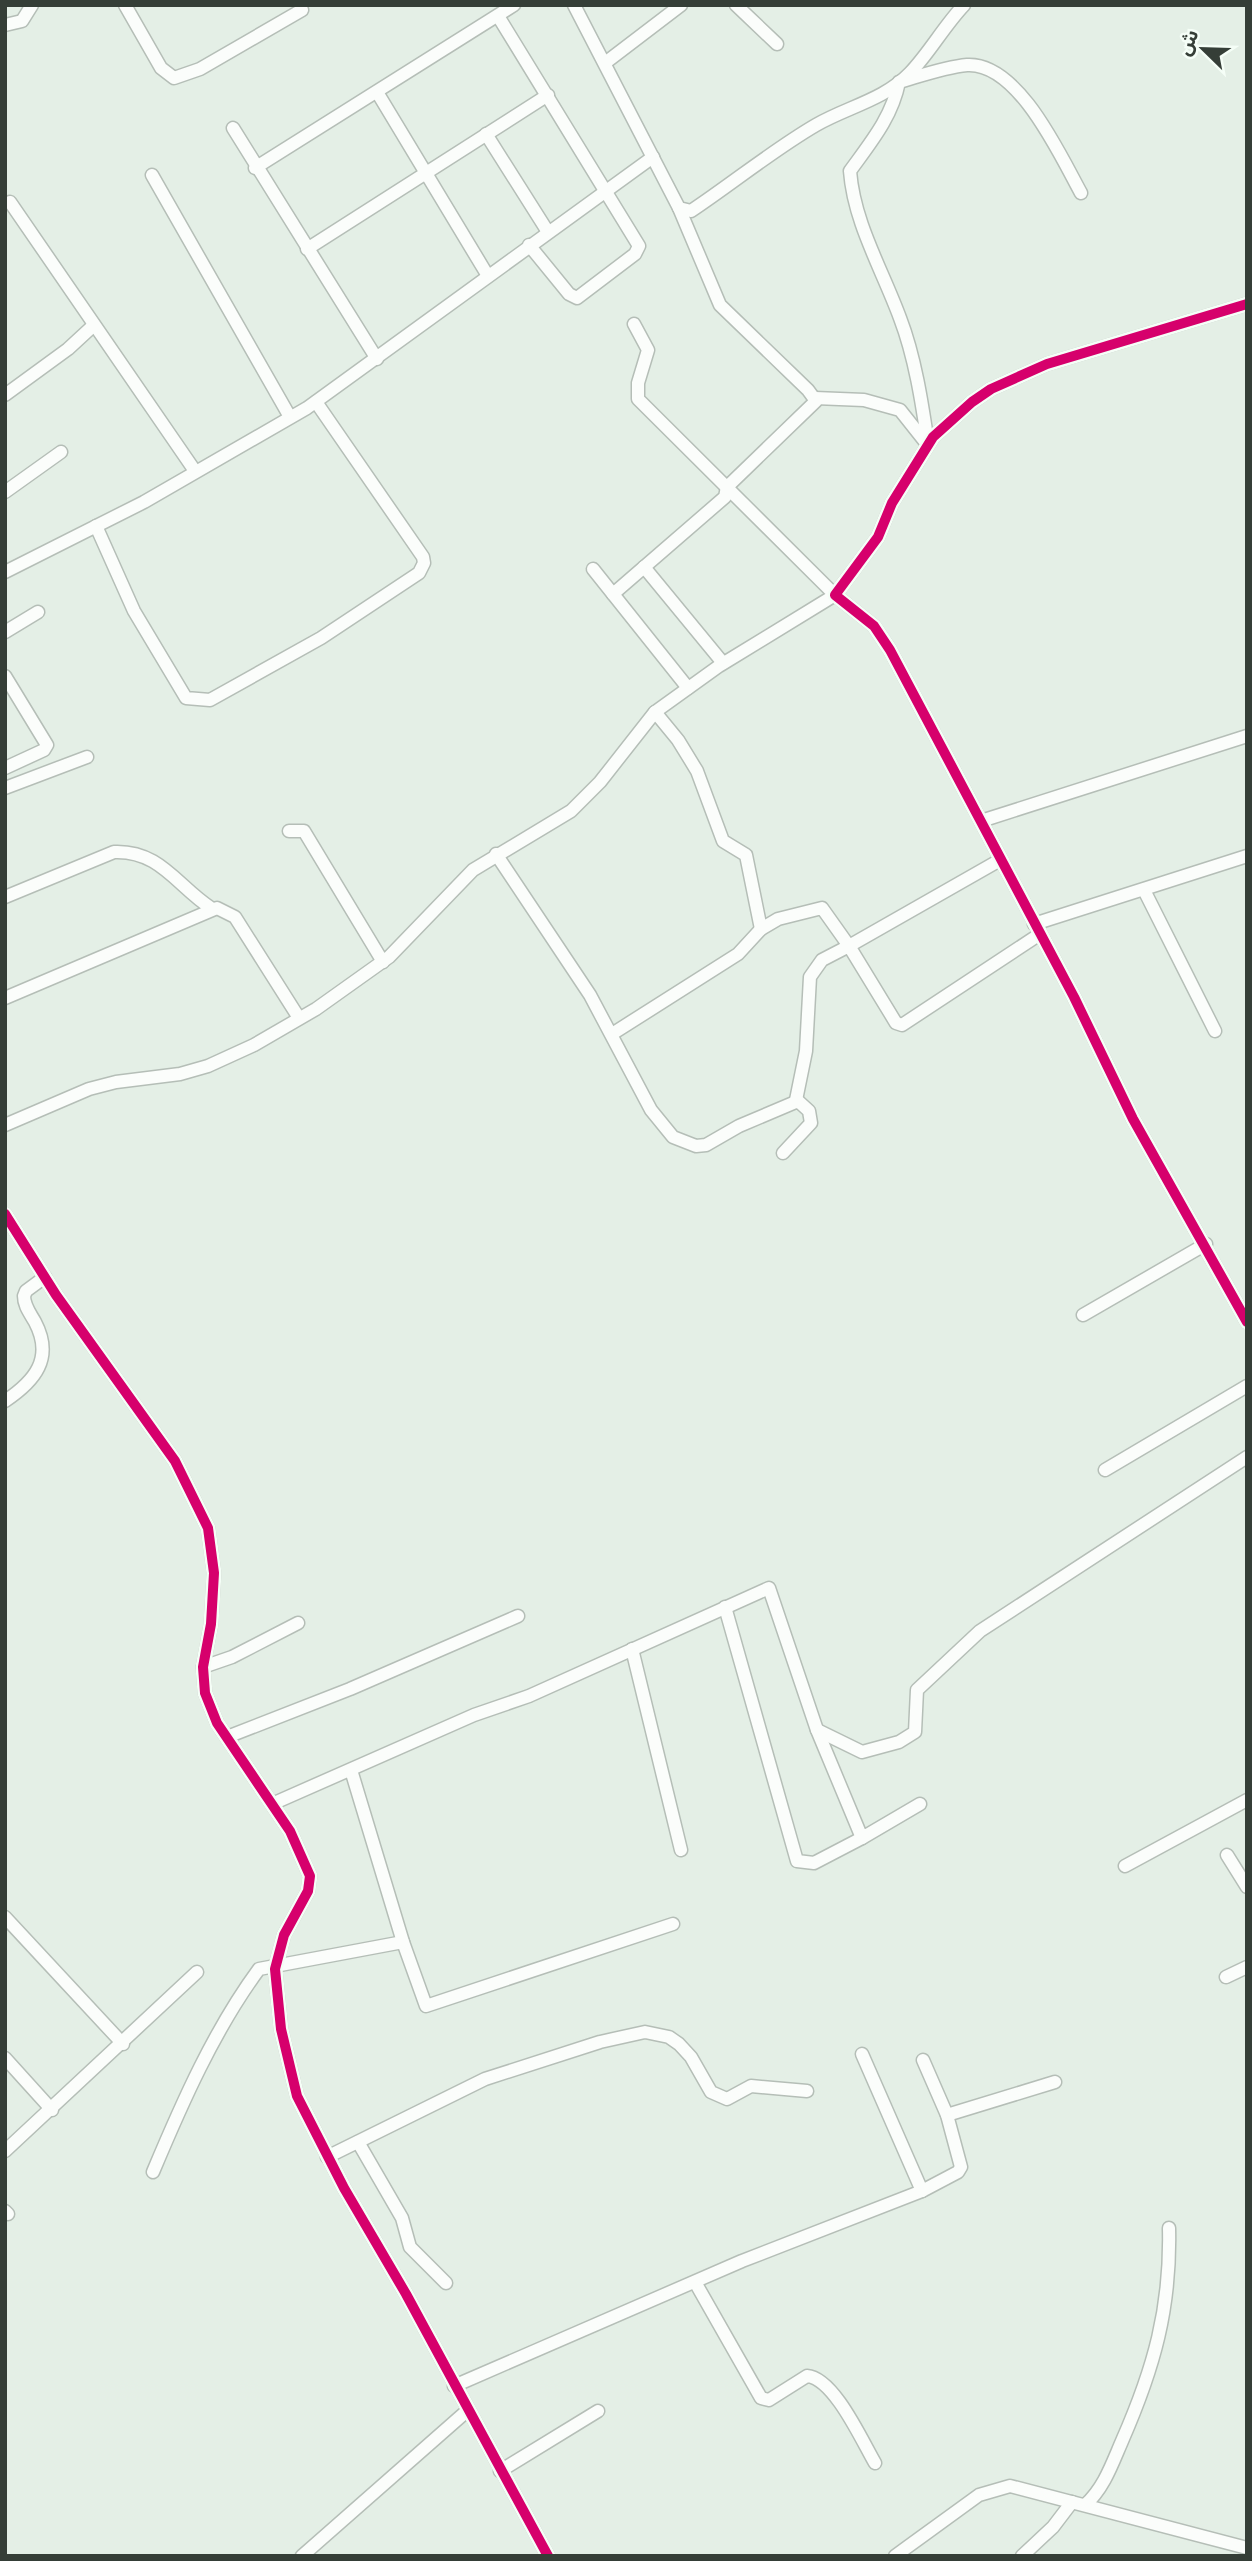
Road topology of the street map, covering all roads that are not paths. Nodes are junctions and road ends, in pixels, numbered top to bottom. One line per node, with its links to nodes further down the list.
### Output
1 (32, 5): 10 (street)
2 (125, 5): 8 (street)
3 (514, 5): 9 (street)
4 (574, 5): 12 (street)
5 (681, 5): 12 (street)
6 (736, 5): 11 (street)
7 (964, 5): 13 (street)
8 (302, 10)
9 (498, 16): 14 (street); 15 (street)
10 (5, 26)
11 (776, 44)
12 (605, 63): 18 (street)
13 (899, 82): 23 (street); 25 (street); 38 (street)
14 (377, 92): 19 (street); 20 (street)
15 (548, 95): 17 (street); 22 (street)
16 (233, 128): 19 (street)
17 (486, 134): 20 (street); 26 (street)
18 (653, 157): 22 (street); 25 (street)
19 (256, 168): 28 (street)
20 (425, 173): 28 (street); 29 (street)
21 (152, 175): 37 (street)
22 (607, 190): 26 (street); 27 (street)
23 (1080, 193)
24 (10, 202): 32 (street)
25 (679, 208): 35 (street)
26 (548, 232): 27 (street)
27 (530, 245): 29 (street)
28 (307, 249): 33 (street)
29 (488, 276): 33 (street)
30 (1247, 304): 38 (street)
31 (634, 324): 41 (street)
32 (94, 325): 34 (street); 40 (street)
33 (377, 359): 36 (street)
34 (5, 395)
35 (815, 398): 38 (street); 41 (street)
36 (316, 402): 37 (street); 43 (street)
37 (290, 417): 40 (street)
38 (928, 444): 48 (street)
39 (61, 452): 42 (street)
40 (195, 471): 43 (street)
41 (727, 486): 44 (street); 48 (street)
42 (5, 492)
43 (96, 526): 46 (street)
44 (644, 567): 47 (street); 51 (street)
45 (593, 569): 47 (street)
46 (5, 572)
47 (613, 594): 53 (street)
48 (835, 595): 51 (street); 59 (street)
49 (38, 612): 50 (street)
50 (5, 632)
51 (723, 663): 53 (street)
52 (5, 676): 57 (street)
53 (688, 688): 54 (street)
54 (654, 712): 61 (street); 67 (street)
55 (1247, 736): 59 (street)
56 (87, 758): 58 (street)
57 (5, 768)
58 (5, 788)
59 (981, 821): 63 (street)
60 (289, 831): 70 (street)
61 (496, 854): 70 (street); 74 (street)
62 (1247, 856): 64 (street)
63 (1000, 860): 68 (street); 69 (street)
64 (1144, 890): 68 (street); 73 (street)
65 (5, 897): 66 (street)
66 (211, 908): 71 (street); 72 (street)
67 (761, 929): 69 (street); 74 (street)
68 (1037, 929): 69 (street); 79 (street)
69 (849, 946): 75 (street)
70 (383, 962): 72 (street)
71 (5, 998)
72 (299, 1018): 76 (street)
73 (1215, 1031)
74 (612, 1034): 75 (street)
75 (796, 1100): 77 (street)
76 (5, 1125)
77 (783, 1153)
78 (5, 1214): 80 (street)
79 (1206, 1244): 81 (street); 82 (street)
80 (45, 1277): 84 (street); 91 (street)
81 (1083, 1315)
82 (1247, 1322)
83 (1247, 1386): 86 (street)
84 (5, 1401)
85 (1247, 1457): 92 (street)
86 (1105, 1470)
87 (725, 1607): 90 (street); 92 (street); 98 (street)
88 (518, 1616): 93 (street)
89 (298, 1623): 91 (street)
90 (632, 1649): 94 (street); 99 (street)
91 (203, 1667): 93 (street)
92 (817, 1730): 98 (street)
93 (227, 1737): 96 (street)
94 (351, 1770): 96 (street); 105 (street)
95 (1247, 1800): 101 (street)
96 (272, 1804): 107 (street)
97 (920, 1804): 98 (street)
98 (862, 1838)
99 (681, 1850)
100 (1227, 1855): 102 (street)
101 (1125, 1866)
102 (1247, 1887)
103 (5, 1917): 110 (street)
104 (673, 1924): 105 (street)
105 (403, 1942): 107 (street)
106 (1247, 1967): 109 (street)
107 (275, 1969): 120 (street); 121 (street)
108 (197, 1972): 110 (street)
109 (1226, 1977)
110 (123, 2044): 116 (street)
111 (862, 2054): 122 (street)
112 (5, 2058): 116 (street)
113 (923, 2060): 117 (street)
114 (1055, 2082): 117 (street)
115 (807, 2091): 118 (street)
116 (52, 2110): 119 (street)
117 (947, 2115): 122 (street)
118 (358, 2142): 120 (street); 125 (street)
119 (5, 2151)
120 (327, 2157): 126 (street)
121 (153, 2172)
122 (922, 2191): 124 (street)
123 (1169, 2228): 131 (street)
124 (695, 2282): 126 (street); 129 (street)
125 (446, 2283)
126 (454, 2386): 127 (street)
127 (468, 2410): 130 (street); 133 (street)
128 (598, 2411): 130 (street)
129 (875, 2463)
130 (500, 2470): 134 (street)
131 (1078, 2503): 132 (street); 135 (street); 136 (street)
132 (1247, 2548)
133 (302, 2556)
134 (548, 2556)
135 (895, 2556)
136 (1022, 2556)

